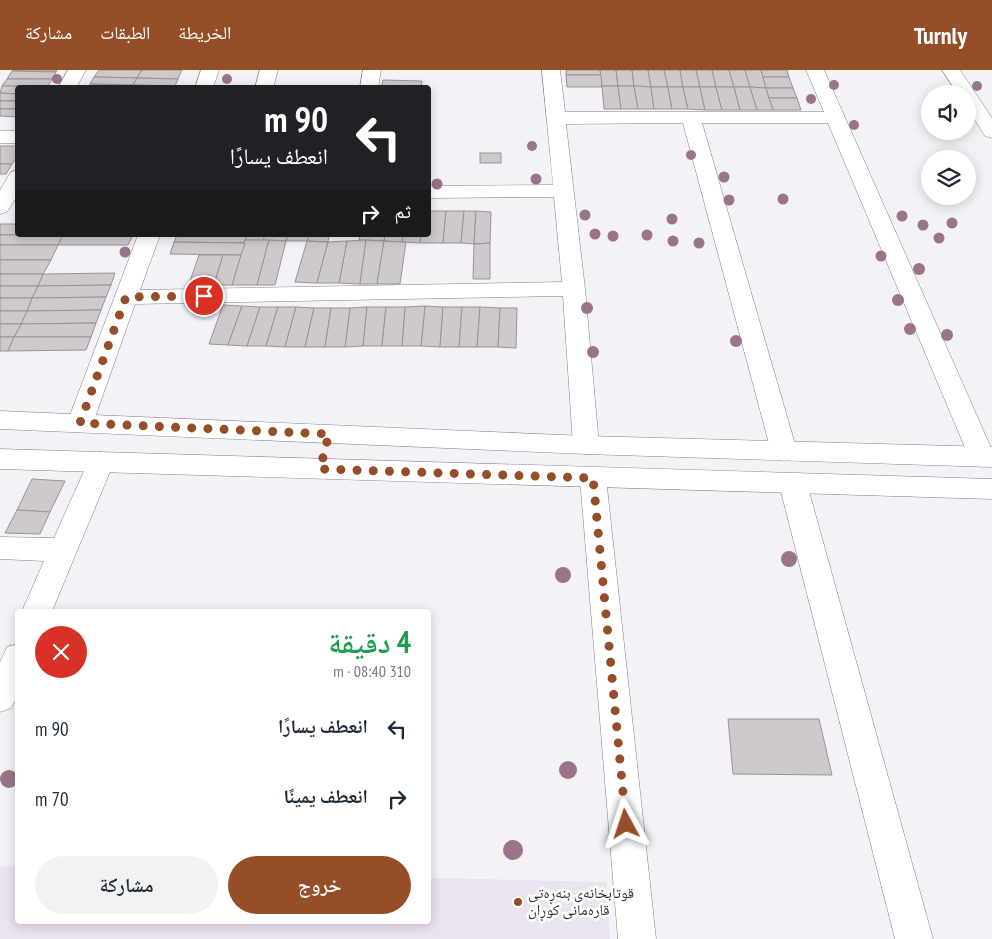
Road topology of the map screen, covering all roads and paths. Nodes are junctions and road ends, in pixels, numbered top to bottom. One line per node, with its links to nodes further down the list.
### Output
1 (77, 70): 8 (street)
2 (210, 70): 9 (street)
3 (269, 70): 10 (street)
4 (372, 70): 11 (street)
5 (551, 70): 18 (street)
6 (815, 70): 17 (street)
7 (951, 70): 12 (street)
8 (69, 85)
9 (205, 85)
10 (265, 85)
11 (370, 85)
12 (962, 85)
13 (976, 100): 14 (street)
14 (992, 101)
15 (976, 106): 19 (street)
16 (691, 117): 17 (street); 18 (street); 33 (street)
17 (835, 117): 34 (street)
18 (556, 118): 23 (street)
19 (992, 132)
20 (0, 137): 21 (street)
21 (15, 137)
22 (15, 181): 25 (street)
23 (564, 191): 24 (street); 27 (street)
24 (431, 192)
25 (0, 208)
26 (148, 237): 28 (street)
27 (574, 289): 28 (street); 32 (street)
28 (126, 297): 30 (street)
29 (0, 420): 30 (street)
30 (80, 423): 31 (street)
31 (329, 434): 32 (street); 37 (street)
32 (586, 445): 33 (street)
33 (784, 451): 34 (street)
34 (987, 457)
35 (0, 459): 36 (street)
36 (101, 462): 37 (street); 42 (street)
37 (320, 469): 38 (street)
38 (593, 478): 39 (street); 46 (street)
39 (793, 484): 40 (street); 47 (street)
40 (992, 489)
41 (0, 548): 42 (street)
42 (63, 550): 43 (street)
43 (38, 609)
44 (15, 664): 45 (street)
45 (0, 698)
46 (637, 939)
47 (914, 939)

